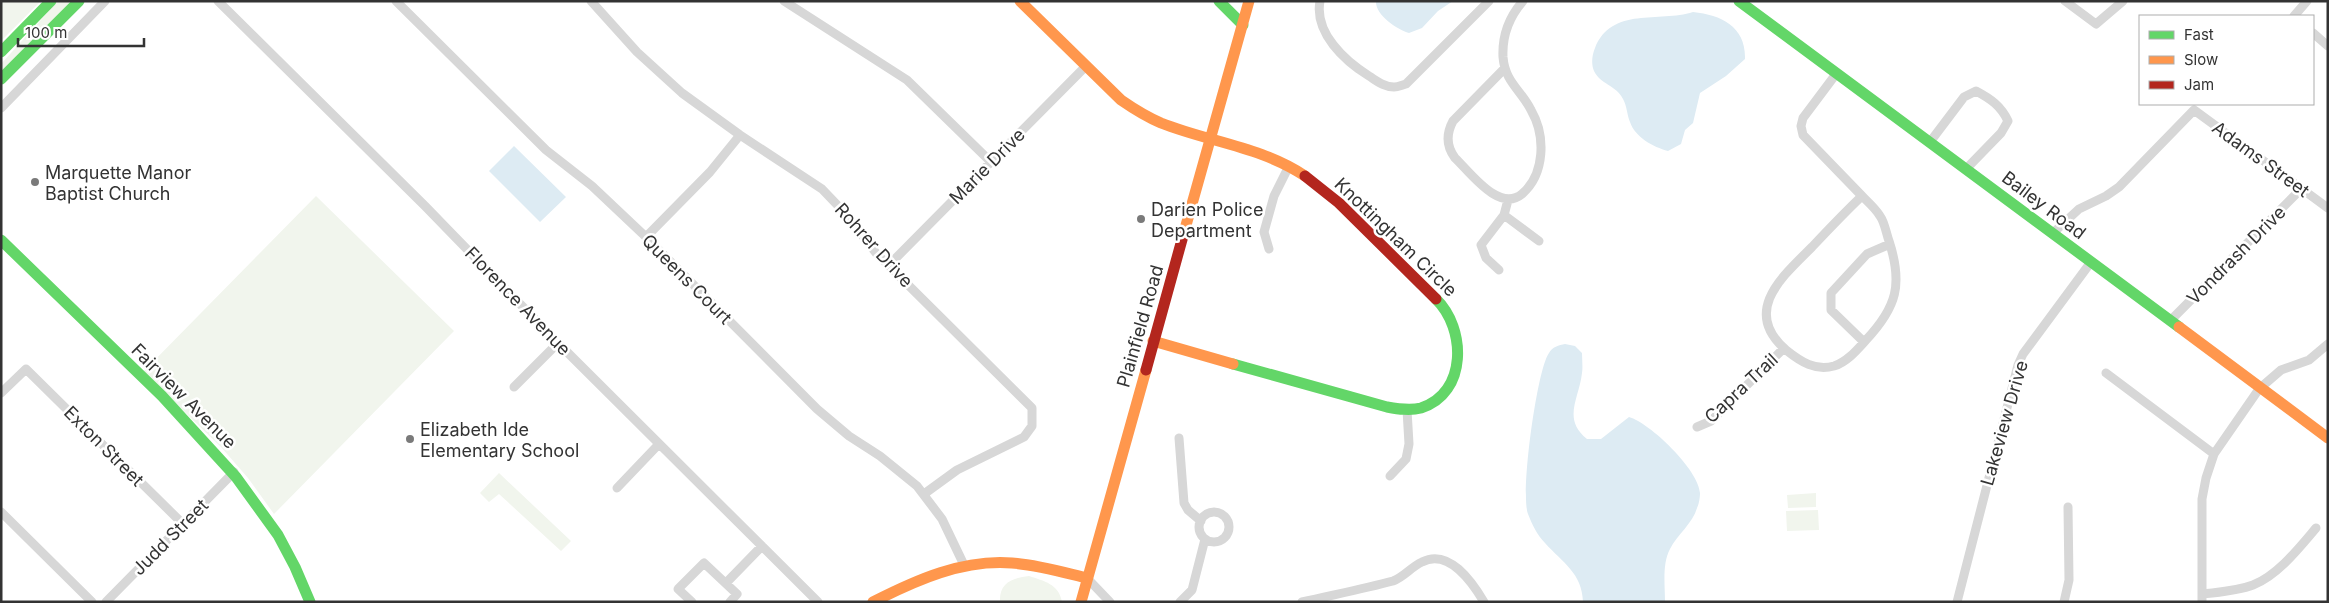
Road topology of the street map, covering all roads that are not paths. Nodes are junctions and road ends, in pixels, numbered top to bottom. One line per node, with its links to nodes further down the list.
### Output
1 (51, 1): 22 (street)
2 (79, 1): 26 (street)
3 (105, 1): 27 (street)
4 (218, 1): 51 (street, Florence Avenue)
5 (396, 1): 40 (street, Queens Court)
6 (591, 1): 28 (street, Rohrer Drive)
7 (784, 1): 31 (street)
8 (1020, 1): 23 (street, Knottingham Circle)
9 (1219, 1): 19 (street)
10 (1249, 1): 19 (street, Plainfield Road)
11 (1320, 1): 12 (street)
12 (1489, 1)
13 (1523, 1): 24 (street)
14 (1739, 1): 25 (street, Bailey Road)
15 (2065, 1): 16 (street)
16 (2123, 1)
17 (2306, 1): 18 (street)
18 (2295, 15)
19 (1243, 24): 29 (street, Plainfield Road)
20 (2314, 34): 21 (street)
21 (2328, 46)
22 (1, 52)
23 (1086, 66): 29 (street, Knottingham Circle); 31 (street, Marie Drive)
24 (1505, 68): 36 (street); 36 (street)
25 (1836, 74): 30 (street, Bailey Road); 35 (street)
26 (1, 80)
27 (1, 108)
28 (740, 136): 40 (street); 46 (street, Rohrer Drive)
29 (1210, 138): 32 (street, Knottingham Circle); 49 (street, Plainfield Road)
30 (1930, 142): 33 (street, Bailey Road); 33 (street)
31 (992, 162): 46 (street, Marie Drive)
32 (1289, 166): 44 (street); 58 (street, Knottingham Circle)
33 (1966, 169): 39 (street, Bailey Road)
34 (2302, 189): 37 (street, Adams Street); 39 (street, Adams Street); 48 (street, Vondrash Drive)
35 (1862, 196): 43 (street); 53 (street)
36 (1508, 200): 38 (street)
37 (2328, 208)
38 (1504, 215): 42 (street); 47 (street)
39 (2053, 233): 45 (street, Bailey Road)
40 (646, 238): 67 (street, Queens Court)
41 (1, 240): 64 (street, Fairview Avenue)
42 (1539, 241)
43 (1890, 244): 50 (street); 50 (street)
44 (1269, 249)
45 (2091, 262): 48 (street, Bailey Road); 91 (street, Lakeview Drive)
46 (889, 265): 67 (street, Rohrer Drive)
47 (1499, 270)
48 (2170, 321): 56 (street, Bailey Road)
49 (1153, 341): 58 (street, Knottingham Circle); 76 (street, Plainfield Road)
50 (1864, 342): 53 (street)
51 (558, 343): 55 (street); 62 (street, Florence Avenue)
52 (2328, 344): 56 (street)
53 (1784, 348): 59 (street, Capra Trail)
54 (2106, 373): 63 (street)
55 (514, 387)
56 (2259, 389): 61 (street, Bailey Road); 63 (street)
57 (1, 393): 71 (street, Exton Street)
58 (1407, 410): 65 (street)
59 (1697, 428)
60 (1179, 438): 70 (street)
61 (2328, 438)
62 (659, 444): 66 (street); 74 (street, Florence Avenue)
63 (2214, 454): 78 (street)
64 (234, 472): 71 (street, Judd Street); 81 (street, Fairview Avenue)
65 (1390, 476)
66 (617, 488)
67 (924, 494): 75 (street, Queens Court)
68 (2068, 507): 92 (street)
69 (1, 512): 79 (street)
70 (1201, 521): 73 (street); 73 (street)
71 (183, 524): 80 (street, Judd Street)
72 (2316, 528): 78 (street)
73 (1205, 539): 88 (street)
74 (762, 546): 77 (street); 84 (street, Florence Avenue)
75 (964, 565): 76 (street); 85 (street)
76 (1087, 578): 86 (street, Plainfield Road); 87 (street)
77 (726, 583): 82 (street); 83 (street)
78 (2202, 598)
79 (92, 602)
80 (106, 602)
81 (310, 602)
82 (692, 602)
83 (730, 602)
84 (818, 602)
85 (873, 602)
86 (1081, 602)
87 (1110, 602)
88 (1180, 602)
89 (1302, 602): 90 (street)
90 (1484, 602)
91 (1957, 602)
92 (2064, 602)

